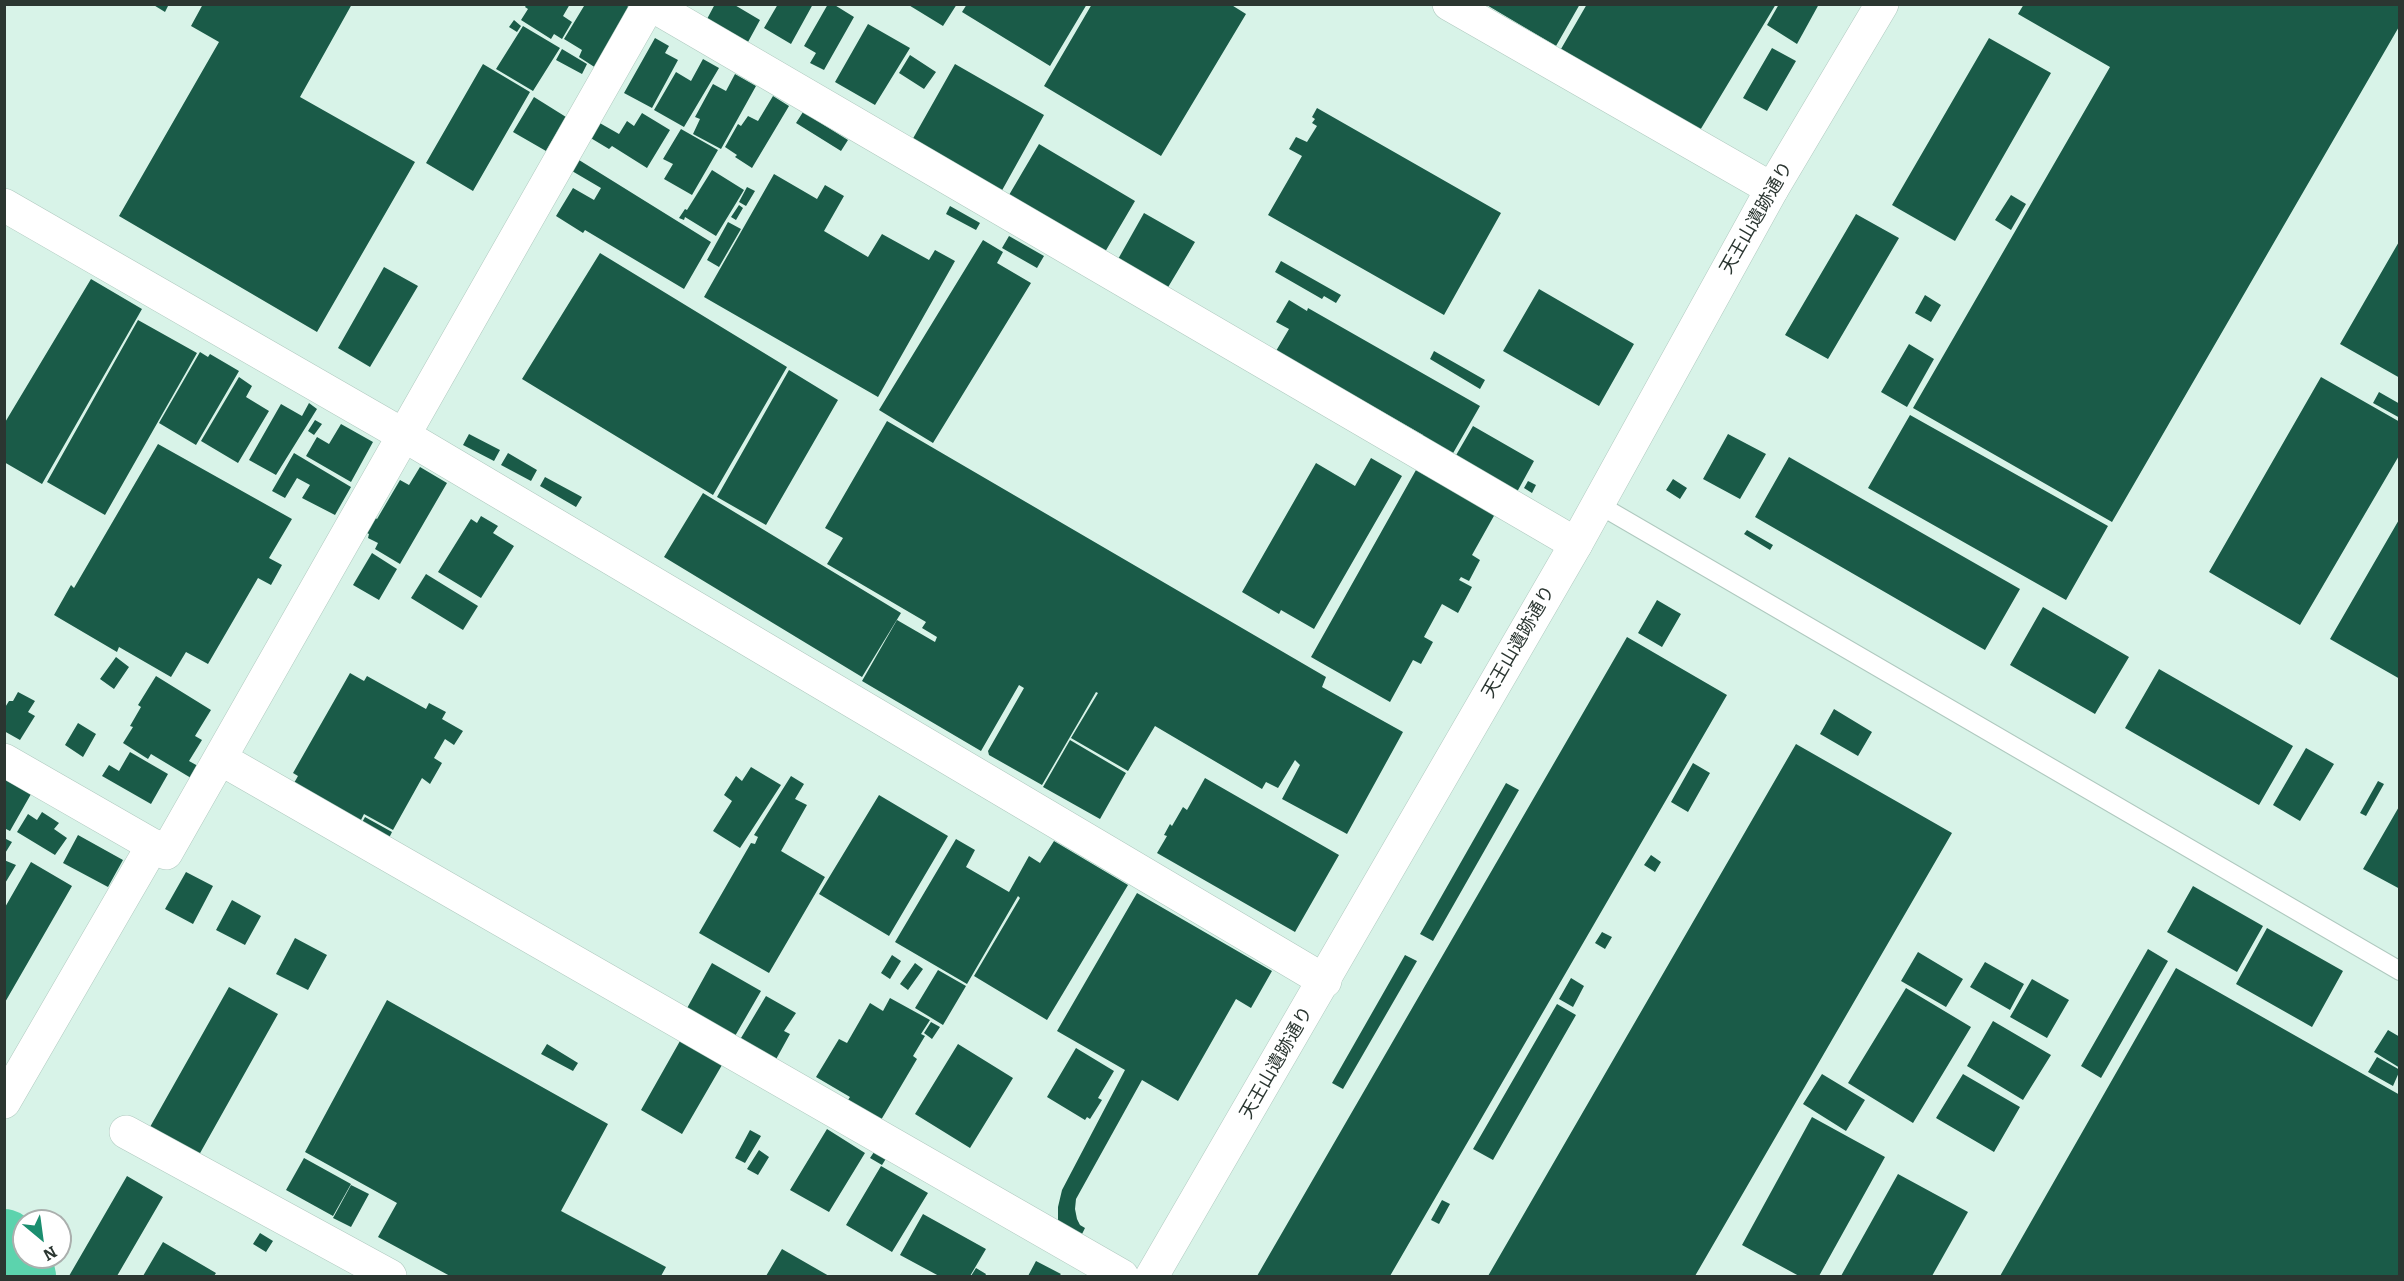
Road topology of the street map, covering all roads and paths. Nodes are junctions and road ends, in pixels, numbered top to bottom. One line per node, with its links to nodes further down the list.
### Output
1 (649, 4): 6 (street); 8 (street)
2 (1449, 4): 4 (street)
3 (1882, 4): 4 (street, 天王山遺跡通り)
4 (1772, 189): 7 (street, 天王山遺跡通り)
5 (4, 205): 6 (street)
6 (405, 436): 9 (street); 13 (street)
7 (1596, 503): 8 (street, 天王山遺跡通り); 12 (lane)
8 (1576, 544): 13 (street, 天王山遺跡通り)
9 (221, 759): 11 (street); 17 (street)
10 (4, 760): 11 (street)
11 (153, 845): 14 (street)
12 (2400, 971)
13 (1325, 981): 18 (street, 天王山遺跡通り)
14 (4, 1102)
15 (126, 1132): 16 (street)
16 (390, 1276)
17 (1122, 1276)
18 (1152, 1276)

